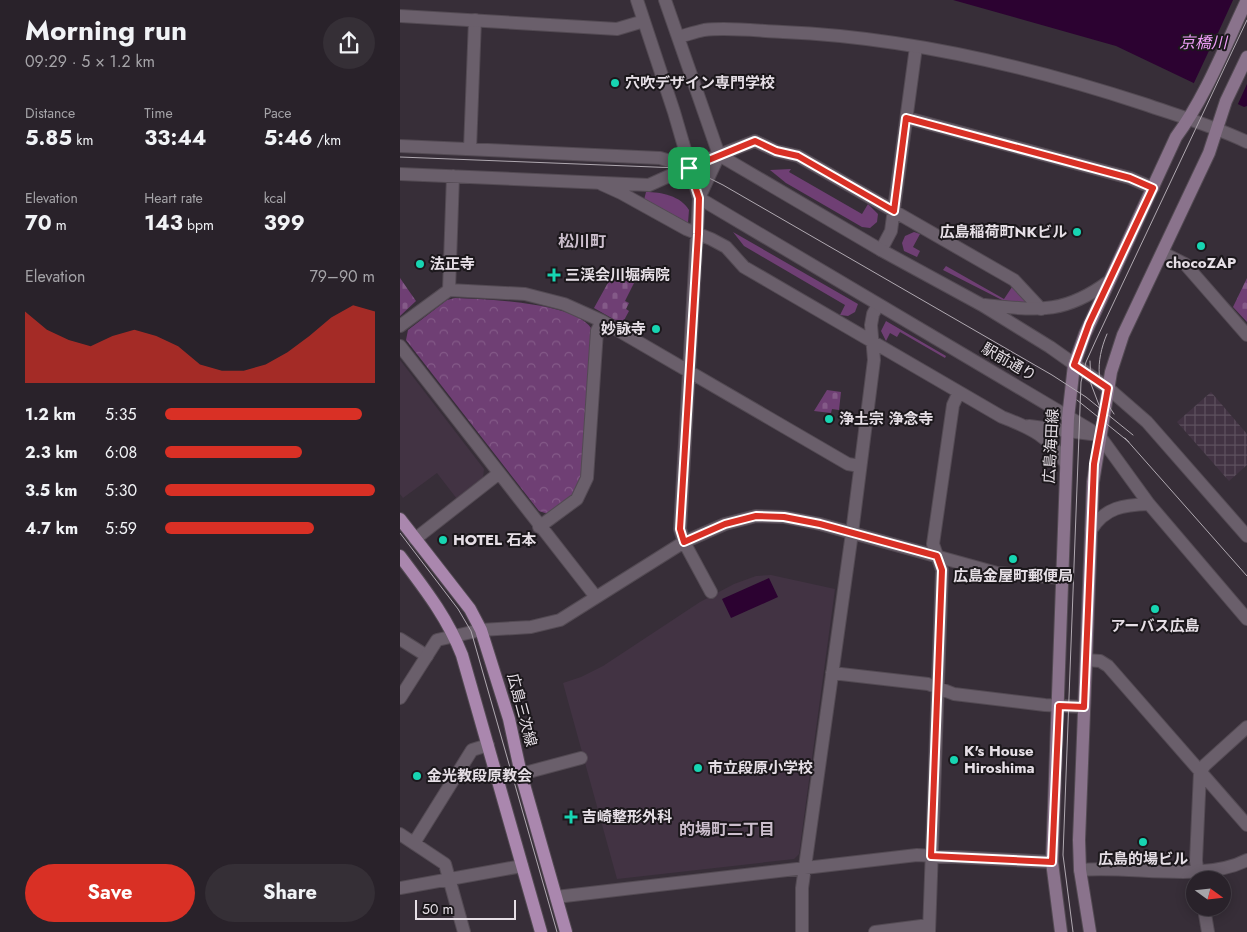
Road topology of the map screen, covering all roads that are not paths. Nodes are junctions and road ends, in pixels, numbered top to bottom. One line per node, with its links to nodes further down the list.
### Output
1 (637, 0): 6 (street)
2 (665, 0): 7 (street)
3 (1246, 0): 11 (main road, 広島海田線)
4 (400, 16): 5 (street)
5 (475, 20): 6 (street); 15 (street)
6 (644, 21): 17 (street)
7 (678, 37): 8 (street); 16 (street)
8 (916, 47): 10 (street); 11 (street)
9 (1247, 57): 12 (main road)
10 (906, 118): 21 (street); 23 (street)
11 (1189, 119): 12 (street); 21 (main road, 広島海田線)
12 (1217, 129): 13 (street); 26 (main road)
13 (1247, 142)
14 (400, 146): 15 (street)
15 (470, 149): 17 (street)
16 (718, 156): 17 (street); 22 (street); 23 (street); 25 (street)
17 (689, 168): 20 (street); 22 (street)
18 (400, 174): 19 (street)
19 (453, 176): 20 (street); 28 (street)
20 (599, 183): 24 (street)
21 (1153, 188): 27 (main road, 広島海田線)
22 (699, 198): 24 (street); 29 (street, 駅前通り)
23 (894, 211): 25 (street); 31 (street)
24 (698, 234): 35 (street); 38 (street)
25 (881, 250): 30 (street)
26 (1163, 253): 34 (street); 39 (main road)
27 (1108, 282): 31 (street); 37 (main road, 広島海田線)
28 (449, 290): 32 (street); 33 (street)
29 (878, 305): 35 (street); 41 (street, 駅前通り)
30 (982, 305): 31 (street); 37 (street)
31 (1041, 310)
32 (602, 321): 38 (street); 49 (street)
33 (400, 326)
34 (1247, 335)
35 (874, 343): 40 (street); 45 (street)
36 (400, 346): 46 (street)
37 (1074, 365): 39 (street); 41 (main road, 広島海田線)
38 (688, 372): 45 (street); 54 (street)
39 (1108, 388): 43 (main road); 52 (street)
40 (959, 392): 42 (street); 56 (street)
41 (1068, 424): 42 (street); 43 (street, 駅前通り); 44 (main road, 広島海田線)
42 (1023, 425): 44 (street)
43 (1099, 435): 47 (street, 駅前通り); 50 (main road)
44 (1066, 464): 57 (main road, 広島海田線)
45 (860, 466): 51 (street)
46 (498, 474): 49 (street); 53 (street)
47 (1149, 504): 50 (street); 60 (street, 駅前通り)
48 (400, 519): 53 (main road, 広島三次線)
49 (540, 527): 59 (street)
50 (1091, 530): 65 (main road)
51 (852, 533): 54 (street); 56 (street); 66 (street)
52 (1246, 533)
53 (415, 539): 61 (main road, 広島三次線)
54 (684, 542): 58 (street); 59 (street)
55 (400, 556): 62 (main road)
56 (937, 556): 57 (street); 67 (street)
57 (1062, 578): 69 (main road, 広島海田線)
58 (711, 592)
59 (596, 597): 61 (street)
60 (1247, 619)
61 (481, 630): 62 (street); 75 (main road, 広島三次線)
62 (454, 635): 64 (street); 72 (main road)
63 (400, 639): 64 (street)
64 (427, 656): 68 (street)
65 (1086, 660): 70 (main road); 74 (street)
66 (832, 673): 67 (street); 83 (street)
67 (938, 686): 69 (street); 79 (street)
68 (400, 698)
69 (1059, 706): 70 (street); 81 (main road, 広島海田線)
70 (1084, 707): 84 (main road)
71 (1247, 727): 74 (street)
72 (488, 745): 78 (street); 82 (main road)
73 (581, 758): 75 (street)
74 (1200, 772): 76 (street); 85 (street)
75 (522, 774): 90 (main road, 広島三次線)
76 (1247, 825)
77 (400, 834): 78 (street)
78 (414, 843): 88 (street)
79 (931, 856): 81 (street); 83 (street); 92 (street)
80 (1247, 860): 86 (street)
81 (1052, 862): 98 (main road, 広島海田線)
82 (522, 866): 88 (street); 94 (main road)
83 (806, 868): 90 (street); 96 (street)
84 (1080, 870): 87 (street); 99 (main road)
85 (1198, 871)
86 (1214, 871)
87 (1186, 874)
88 (449, 879): 89 (street); 93 (street)
89 (400, 888)
90 (556, 897): 95 (main road, 広島三次線)
91 (1205, 916): 100 (street)
92 (929, 928): 97 (street)
93 (464, 932)
94 (540, 932)
95 (566, 932)
96 (802, 932)
97 (875, 932)
98 (1061, 932)
99 (1090, 932)
100 (1208, 932)

